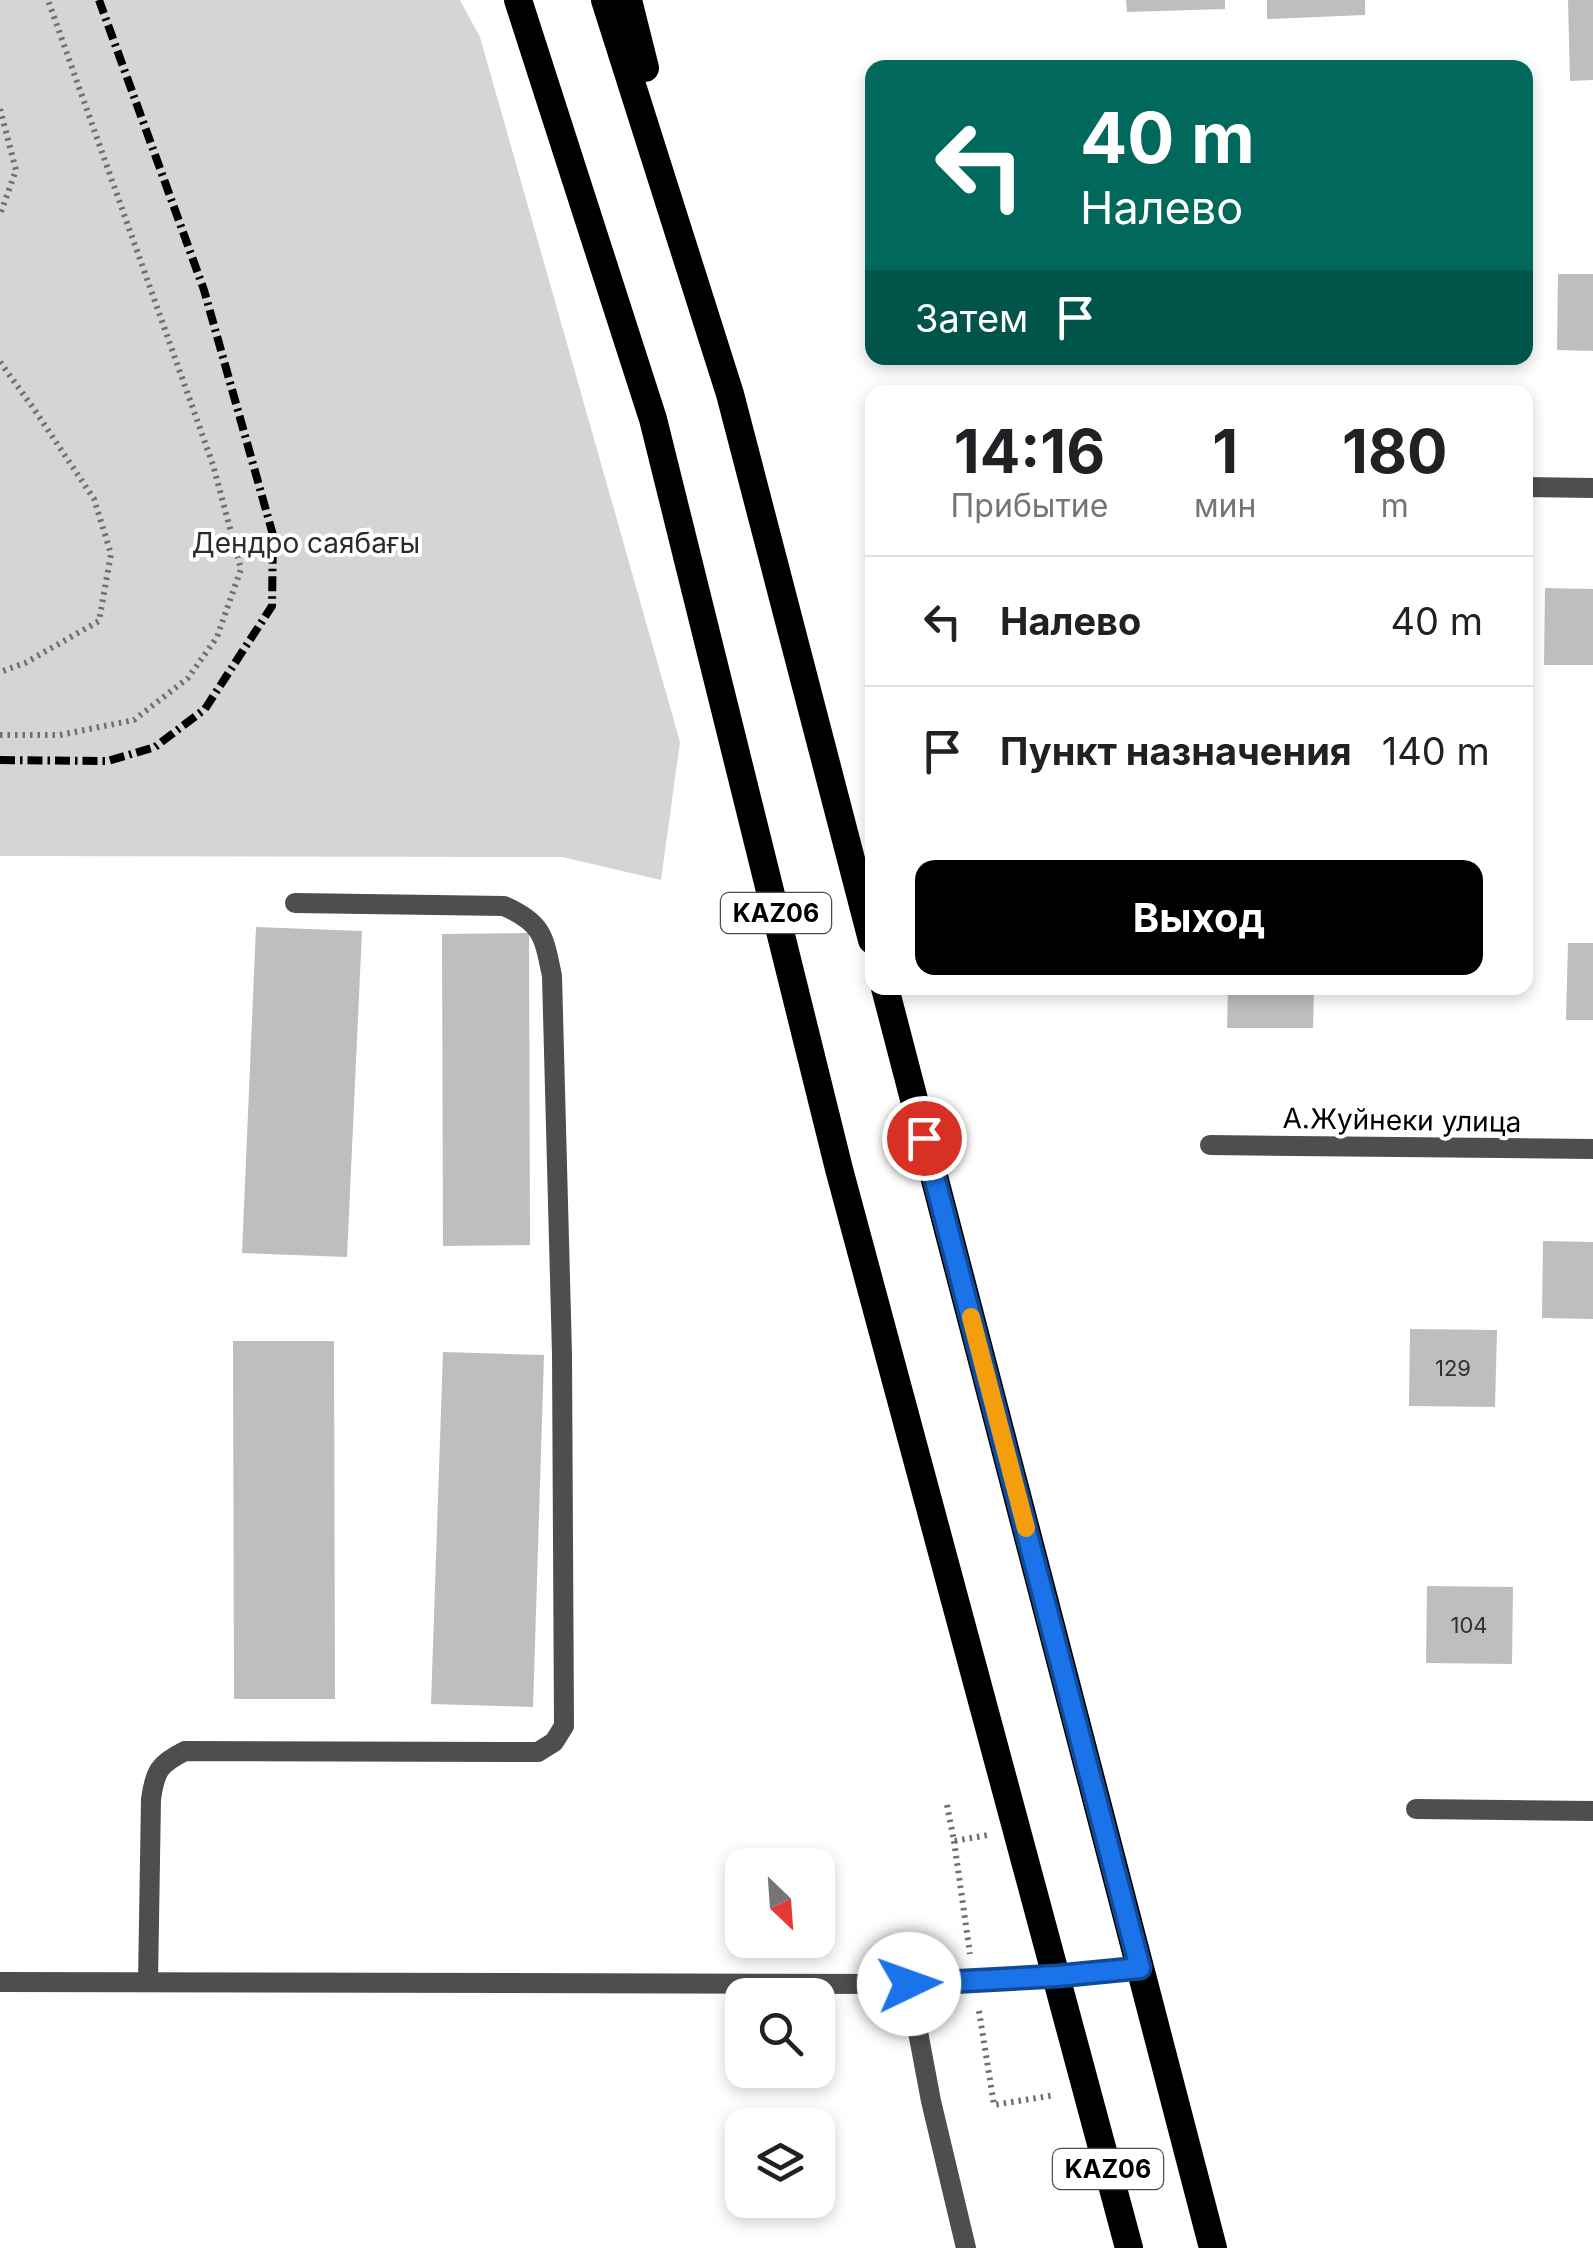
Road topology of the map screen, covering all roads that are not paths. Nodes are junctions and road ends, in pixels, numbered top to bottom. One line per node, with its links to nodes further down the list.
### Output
1 (518, 0): 15 (highway, KАZ06)
2 (606, 0): 4 (highway, KАZ06)
3 (628, 0): 4 (highway)
4 (730, 394): 8 (highway, KАZ06)
5 (1533, 488): 6 (street)
6 (1593, 488)
7 (296, 903): 17 (street)
8 (865, 913)
9 (887, 995): 14 (highway, KАZ06)
10 (1210, 1145): 11 (street, А.Жуйнеки улица)
11 (1593, 1149)
12 (1416, 1809): 13 (street)
13 (1593, 1811)
14 (1140, 1968): 15 (street); 21 (highway, KАZ06)
15 (1058, 1976): 18 (street); 20 (highway, KАZ06)
16 (0, 1982): 17 (street)
17 (148, 1982): 18 (street)
18 (909, 1984): 19 (street)
19 (966, 2248)
20 (1129, 2248)
21 (1214, 2248)

